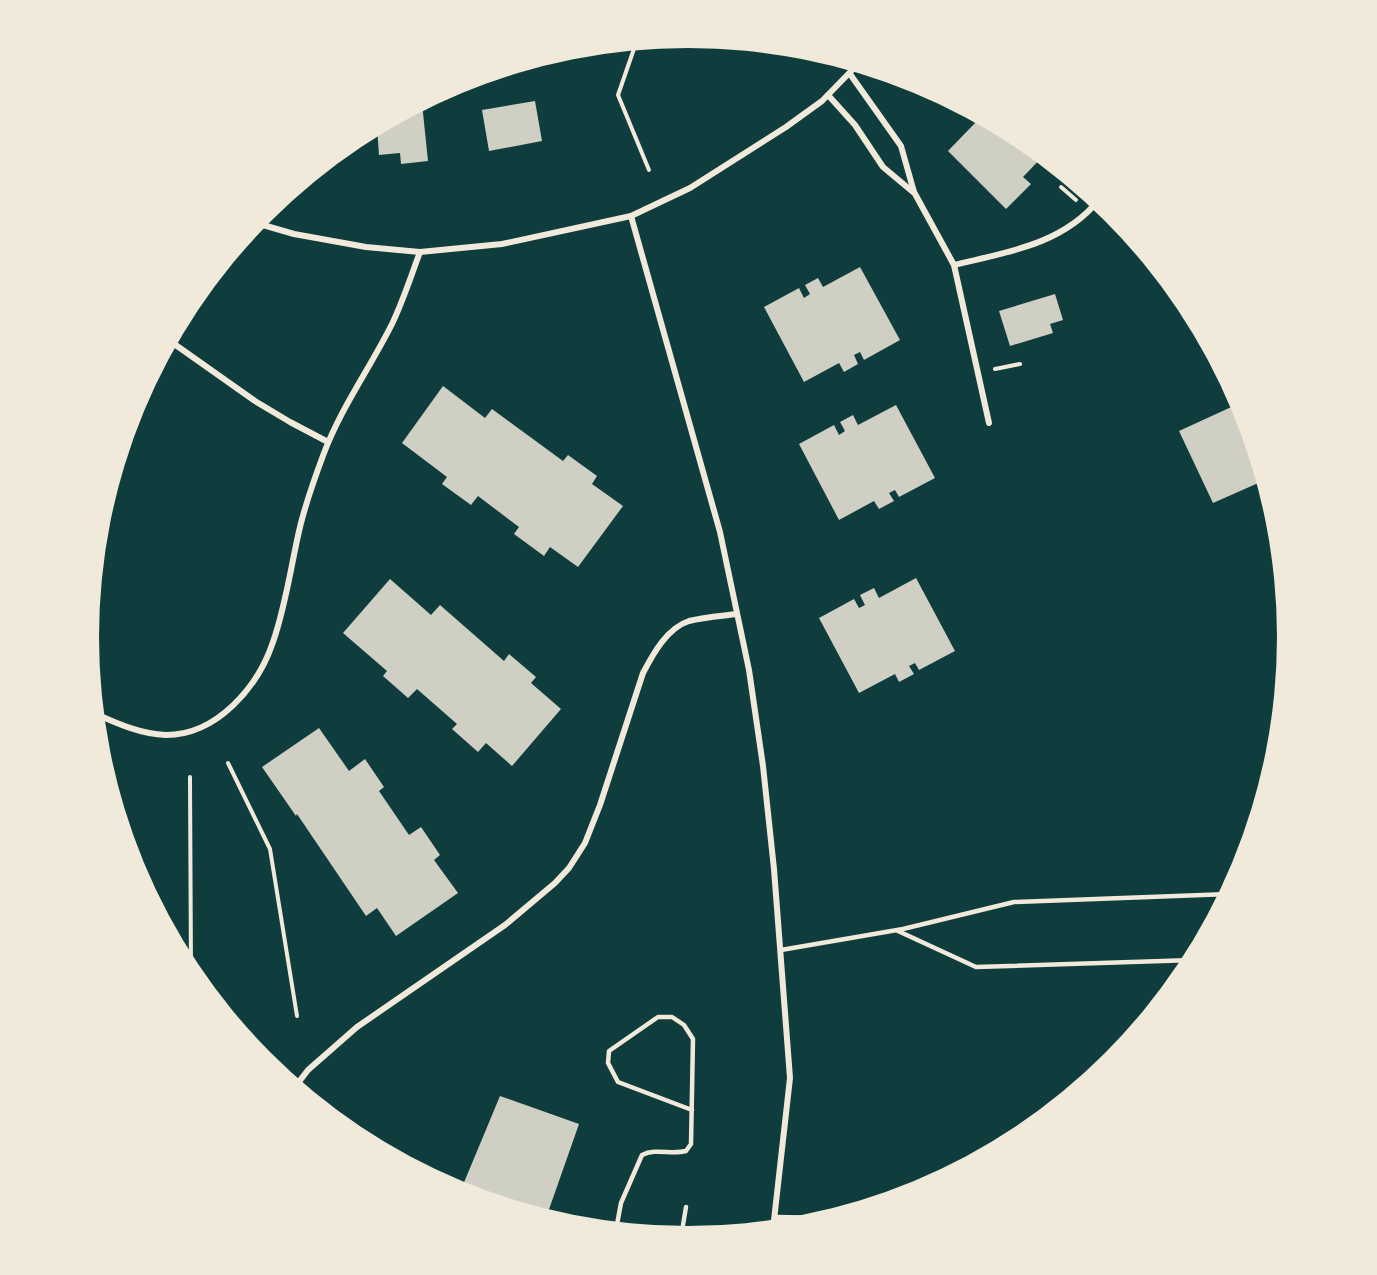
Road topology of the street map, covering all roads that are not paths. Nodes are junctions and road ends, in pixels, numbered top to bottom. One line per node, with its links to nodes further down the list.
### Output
1 (852, 71): 2 (street)
2 (850, 74): 3 (street); 4 (street)
3 (828, 95): 4 (street); 6 (street)
4 (914, 192): 9 (street)
5 (1091, 207): 9 (street)
6 (632, 216): 8 (street); 13 (street)
7 (267, 226): 8 (street)
8 (420, 252): 12 (street)
9 (954, 265): 11 (street)
10 (177, 345): 12 (street)
11 (989, 423)
12 (328, 442): 14 (street)
13 (737, 614): 17 (street); 19 (street)
14 (105, 717)
15 (1219, 894): 16 (lane)
16 (897, 930): 17 (lane); 18 (lane)
17 (781, 950): 22 (street)
18 (1182, 960)
19 (300, 1081)
20 (692, 1110): 20 (lane); 25 (lane)
21 (686, 1208): 26 (lane)
22 (776, 1217): 23 (lane); 24 (street)
23 (795, 1217)
24 (775, 1220)
25 (617, 1223)
26 (683, 1227)

